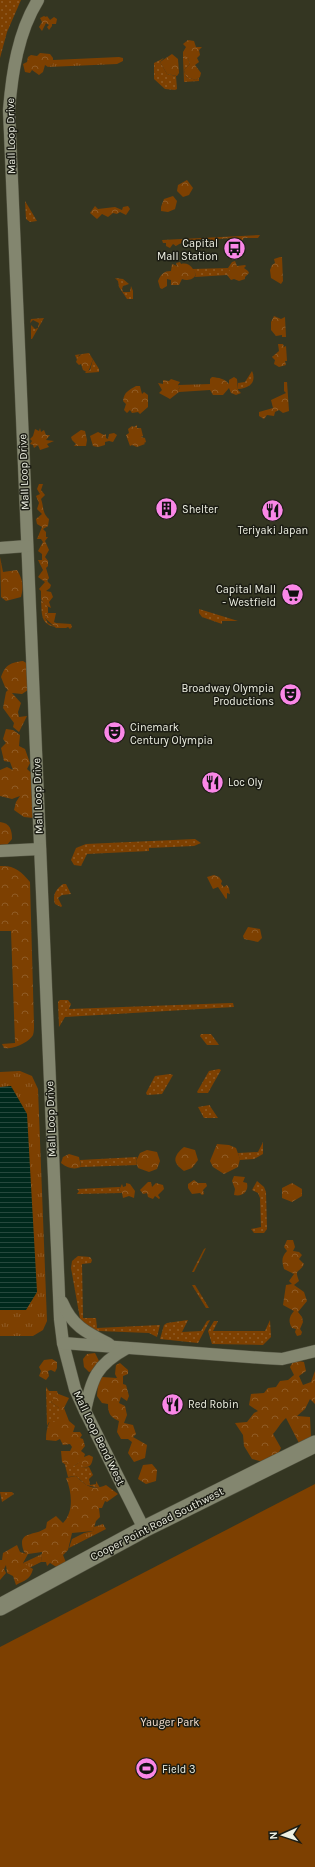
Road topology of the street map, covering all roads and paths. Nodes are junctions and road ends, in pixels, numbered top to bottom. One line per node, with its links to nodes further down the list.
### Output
1 (38, 0): 2 (street, Mall Loop Drive)
2 (27, 546): 3 (street); 4 (street, Mall Loop Drive)
3 (0, 548)
4 (40, 849): 5 (street); 6 (street, Mall Loop Drive)
5 (0, 851)
6 (59, 1297): 7 (street, Mall Loop Drive); 8 (street)
7 (63, 1343): 8 (street); 11 (street, Mall Loop Bend West)
8 (114, 1347): 9 (street)
9 (127, 1348): 10 (street); 11 (street)
10 (315, 1351)
11 (85, 1411): 13 (street, Mall Loop Bend West)
12 (315, 1444): 13 (main road, Cooper Point Road Southwest)
13 (144, 1529): 14 (main road, Cooper Point Road Southwest)
14 (0, 1607)

